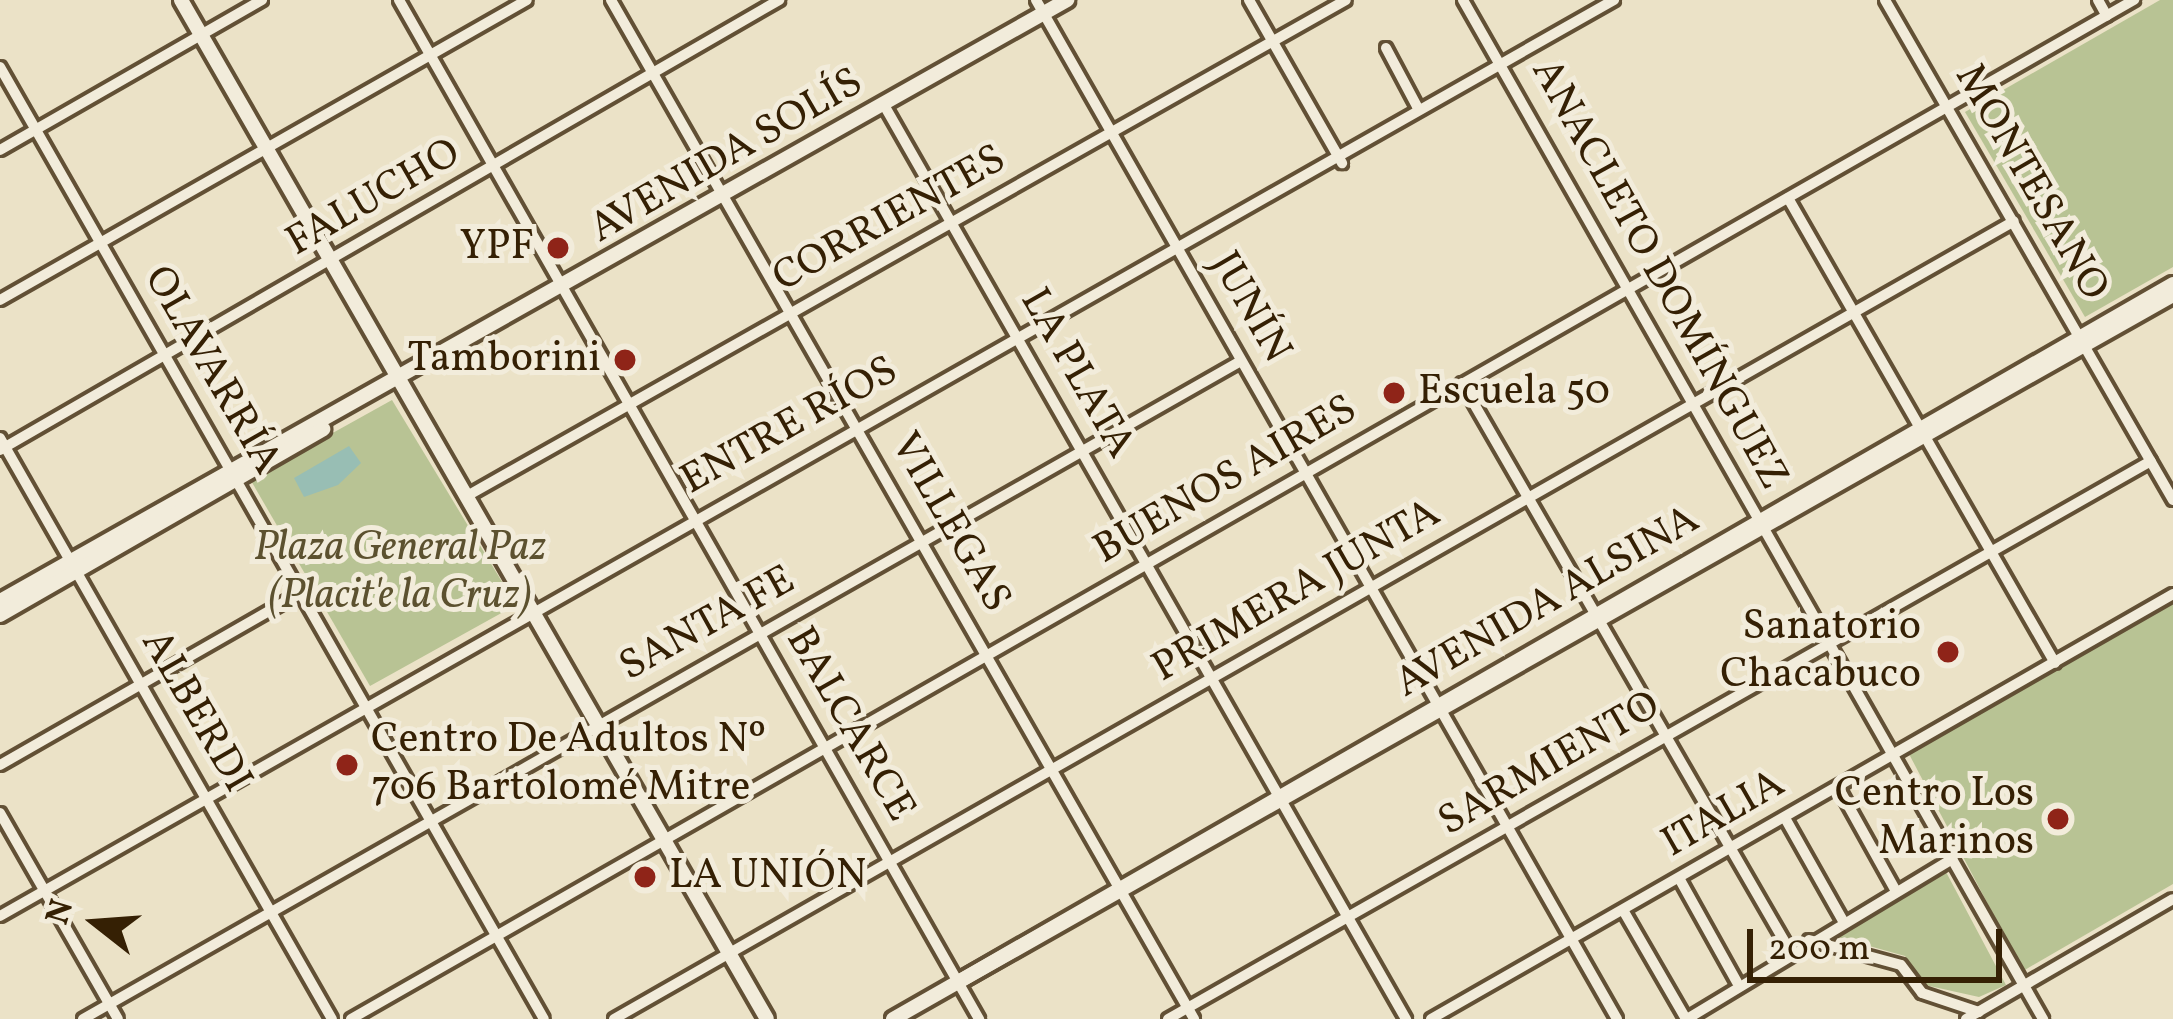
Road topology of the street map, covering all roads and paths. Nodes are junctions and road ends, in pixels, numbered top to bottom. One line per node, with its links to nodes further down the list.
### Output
1 (182, 0): 17 (street)
2 (262, 0): 17 (street)
3 (399, 0): 20 (street, BALCARCE)
4 (526, 0): 20 (street)
5 (611, 0): 23 (street, VILLEGAS)
6 (779, 0): 23 (street, FALUCHO)
7 (1067, 0): 15 (street, AVENIDA SOLÍS)
8 (1249, 0): 18 (street)
9 (1346, 0): 18 (street, CORRIENTES)
10 (1463, 0): 21 (street, ANACLETO DOMÍNGUEZ)
11 (1614, 0): 21 (street, ENTRE RÍOS)
12 (1886, 0): 25 (street, MONTESANO)
13 (2098, 0): 16 (street)
14 (2134, 0): 16 (street, BUENOS AIRES)
15 (1040, 7): 24 (street, AVENIDA SOLÍS); 28 (street, JUNÍN)
16 (2107, 16): 25 (street, BUENOS AIRES)
17 (201, 35): 27 (street); 29 (street)
18 (1273, 43): 28 (street, CORRIENTES); 31 (street)
19 (1386, 48): 26 (street)
20 (430, 55): 29 (street); 32 (street, BALCARCE)
21 (1501, 64): 26 (street, ENTRE RÍOS); 41 (street, ANACLETO DOMÍNGUEZ)
22 (0, 67): 27 (street, OLAVARRÍA)
23 (655, 77): 32 (street, FALUCHO); 33 (street, VILLEGAS)
24 (884, 105): 33 (street, AVENIDA SOLÍS); 36 (street, LA PLATA)
25 (1947, 106): 34 (street, BUENOS AIRES); 35 (street, MONTESANO)
26 (1419, 110): 31 (street, ENTRE RÍOS)
27 (35, 129): 30 (street); 37 (street, OLAVARRÍA)
28 (1112, 133): 36 (street, CORRIENTES); 38 (street, JUNÍN)
29 (266, 149): 37 (street); 39 (street)
30 (0, 150)
31 (1340, 159): 38 (street, ENTRE RÍOS)
32 (495, 168): 39 (street, FALUCHO); 42 (street, BALCARCE)
33 (724, 197): 42 (street, AVENIDA SOLÍS); 46 (street, VILLEGAS)
34 (1788, 198): 41 (street, BUENOS AIRES); 45 (street)
35 (2014, 221): 45 (street, PRIMERA JUNTA); 48 (street, MONTESANO)
36 (952, 224): 46 (street, CORRIENTES); 47 (street, LA PLATA)
37 (100, 243): 44 (street); 49 (street, OLAVARRÍA)
38 (1176, 247): 47 (street, ENTRE RÍOS); 50 (street, JUNÍN)
39 (330, 262): 49 (street, FALUCHO); 51 (street)
40 (2173, 284): 48 (street, AVENIDA ALSINA)
41 (1626, 288): 52 (street, BUENOS AIRES); 53 (street, ANACLETO DOMÍNGUEZ)
42 (563, 289): 51 (street, AVENIDA SOLÍS); 54 (street, BALCARCE)
43 (2173, 296): 48 (street, AVENIDA ALSINA)
44 (0, 300)
45 (1854, 312): 53 (street, PRIMERA JUNTA); 56 (street)
46 (791, 314): 54 (street, CORRIENTES); 55 (street, VILLEGAS)
47 (1016, 337): 55 (street, ENTRE RÍOS); 58 (street, LA PLATA)
48 (2083, 342): 56 (street, AVENIDA ALSINA); 59 (street, MONTESANO)
49 (165, 356): 57 (street, FALUCHO); 60 (street, OLAVARRÍA)
50 (1241, 361): 58 (street, SANTA FE); 61 (street, JUNÍN)
51 (400, 382): 60 (street, AVENIDA SOLÍS); 62 (street); 75 (street)
52 (1462, 383): 61 (street, BUENOS AIRES); 63 (street)
53 (1692, 404): 63 (street, PRIMERA JUNTA); 66 (street, ANACLETO DOMÍNGUEZ)
54 (629, 405): 62 (street, CORRIENTES); 65 (street, BALCARCE)
55 (856, 427): 65 (street, ENTRE RÍOS); 67 (street, VILLEGAS)
56 (1924, 433): 66 (street, AVENIDA ALSINA); 68 (street)
57 (2, 445): 70 (street, ALBERDI)
58 (1082, 451): 67 (street, SANTA FE); 69 (street, LA PLATA)
59 (2151, 461): 64 (street, MONTESANO); 68 (street, SARMIENTO)
60 (232, 474): 70 (street, AVENIDA SOLÍS); 72 (street, OLAVARRÍA)
61 (1307, 474): 69 (street, BUENOS AIRES); 71 (street, JUNÍN)
62 (467, 496): 75 (street)
63 (1530, 497): 71 (street, PRIMERA JUNTA); 77 (street)
64 (2173, 500)
65 (694, 518): 75 (street, ENTRE RÍOS); 78 (street, BALCARCE)
66 (1761, 525): 77 (street, AVENIDA ALSINA); 79 (street, ANACLETO DOMÍNGUEZ)
67 (921, 542): 78 (street, SANTA FE); 80 (street, VILLEGAS)
68 (1993, 552): 79 (street, SARMIENTO); 81 (street)
69 (1147, 565): 80 (street, BUENOS AIRES); 82 (street, LA PLATA)
70 (73, 566): 74 (street, AVENIDA SOLÍS); 76 (street, AVENIDA SOLÍS); 83 (street, ALBERDI)
71 (1371, 587): 82 (street, PRIMERA JUNTA); 85 (street, JUNÍN)
72 (300, 593): 83 (street); 84 (street, OLAVARRÍA)
73 (2173, 594): 81 (street, ITALIA)
74 (0, 602)
75 (530, 611): 84 (street, ENTRE RÍOS); 86 (street)
76 (0, 615)
77 (1598, 617): 85 (street, AVENIDA ALSINA); 87 (street)
78 (760, 634): 86 (street, SANTA FE); 88 (street, BALCARCE)
79 (1829, 645): 87 (street, SARMIENTO); 89 (street, ANACLETO DOMÍNGUEZ)
80 (986, 656): 88 (street, BUENOS AIRES); 91 (street, VILLEGAS)
81 (2055, 663): 89 (street, ITALIA)
82 (1211, 678): 91 (street, PRIMERA JUNTA); 94 (street, LA PLATA)
83 (141, 684): 90 (street); 93 (street, ALBERDI)
84 (364, 706): 93 (street, ENTRE RÍOS); 97 (street, OLAVARRÍA)
85 (1439, 708): 94 (street, AVENIDA ALSINA); 98 (street, JUNÍN)
86 (595, 727): 97 (street, SANTA FE); 99 (street)
87 (1667, 736): 98 (street, SARMIENTO); 100 (street)
88 (825, 748): 99 (street, BUENOS AIRES); 102 (street, BALCARCE)
89 (1892, 757): 92 (street, ITALIA); 101 (street, ANACLETO DOMÍNGUEZ)
90 (0, 765)
91 (1051, 770): 102 (street, PRIMERA JUNTA); 104 (street, VILLEGAS)
92 (1838, 788): 96 (street, ITALIA); 106 (street)
93 (206, 797): 105 (street, ENTRE RÍOS); 109 (street, ALBERDI)
94 (1280, 798): 104 (street, AVENIDA ALSINA); 111 (street, LA PLATA)
95 (0, 813): 105 (street)
96 (1785, 818): 100 (street, ITALIA); 112 (street)
97 (430, 821): 109 (street, SANTA FE); 113 (street, OLAVARRÍA)
98 (1507, 827): 111 (street, SARMIENTO); 114 (street, JUNÍN)
99 (661, 841): 113 (street, BUENOS AIRES); 117 (street)
100 (1731, 848): 103 (street, ITALIA); 116 (street)
101 (1952, 860): 106 (street); 120 (street, ANACLETO DOMÍNGUEZ)
102 (890, 862): 117 (street, PRIMERA JUNTA); 118 (street, BALCARCE)
103 (1678, 878): 108 (street, ITALIA); 119 (street)
104 (1119, 889): 118 (street, AVENIDA ALSINA); 123 (street, VILLEGAS)
105 (44, 890): 110 (street, ENTRE RÍOS); 121 (street)
106 (1896, 891): 112 (street)
107 (2173, 899): 120 (street)
108 (1624, 910): 114 (street, ITALIA); 138 (street)
109 (271, 912): 121 (street, SANTA FE); 126 (street, ALBERDI)
110 (0, 916)
111 (1348, 917): 123 (street, SARMIENTO); 135 (street, LA PLATA)
112 (1843, 921): 115 (street)
113 (496, 936): 127 (street, BUENOS AIRES); 128 (street, OLAVARRÍA)
114 (1571, 939): 136 (street, ITALIA); 137 (street, JUNÍN)
115 (1809, 940): 116 (street); 122 (street)
116 (1790, 951): 119 (street)
117 (725, 955): 129 (street, PRIMERA JUNTA); 130 (street); 131 (street)
118 (958, 982): 132 (street, AVENIDA ALSINA); 133 (street, BALCARCE)
119 (1737, 982): 138 (street)
120 (2024, 986): 122 (street); 140 (street, ANACLETO DOMÍNGUEZ)
121 (110, 1004): 124 (street, SANTA FE); 125 (street)
122 (1979, 1012): 139 (street)
123 (1191, 1014): 134 (street, SARMIENTO)
124 (83, 1019)
125 (118, 1019)
126 (332, 1019)
127 (351, 1019)
128 (544, 1019)
129 (614, 1019)
130 (757, 1019)
131 (767, 1019)
132 (893, 1019)
133 (979, 1019)
134 (1168, 1019)
135 (1406, 1019)
136 (1431, 1019)
137 (1617, 1019)
138 (1686, 1019)
139 (1966, 1019)
140 (2043, 1019)

